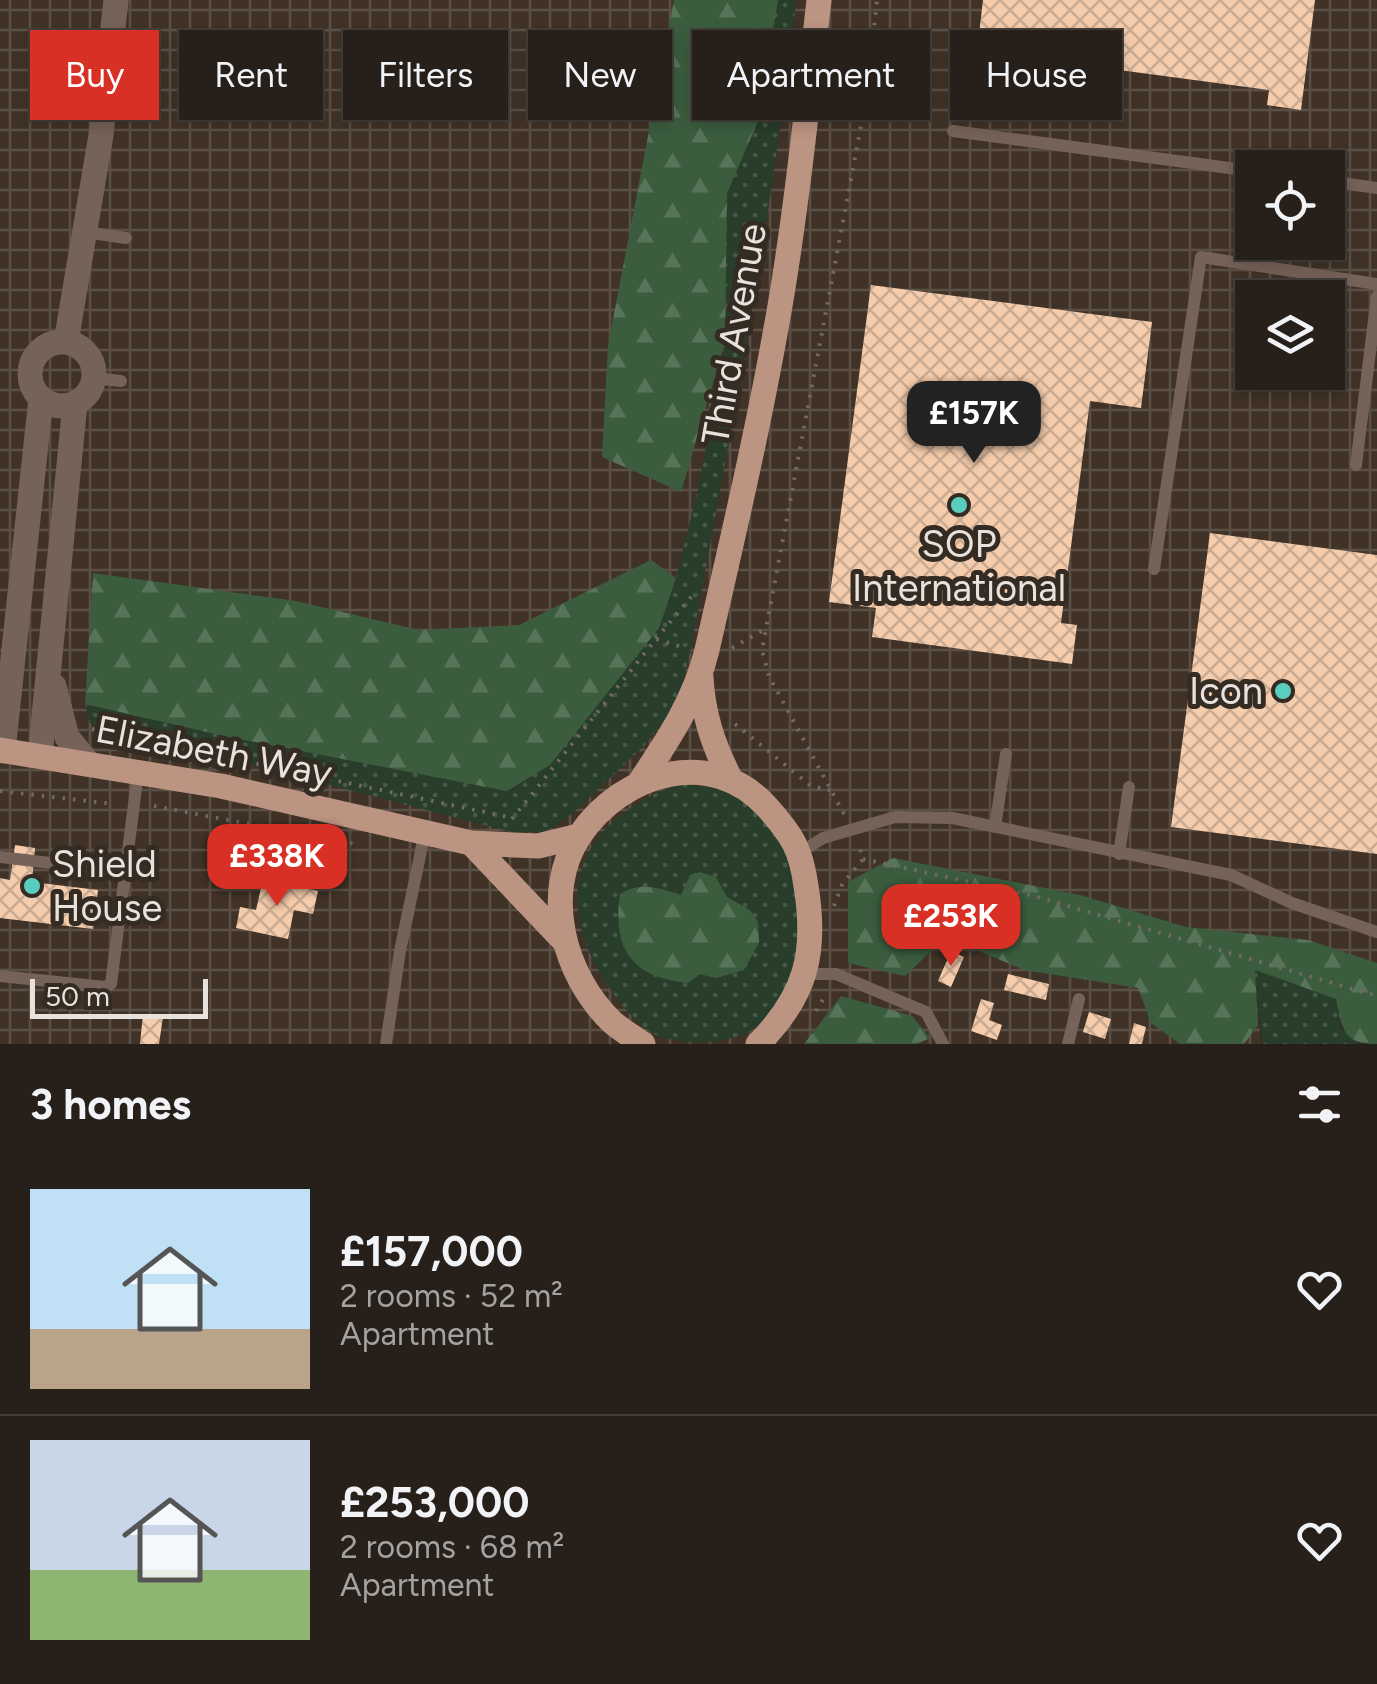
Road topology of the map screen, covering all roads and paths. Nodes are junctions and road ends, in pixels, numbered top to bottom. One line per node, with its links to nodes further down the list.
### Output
1 (116, 0): 8 (street)
2 (818, 0): 25 (main road, Third Avenue)
3 (877, 0): 20 (path)
4 (953, 131): 5 (lane)
5 (1235, 169)
6 (1345, 183): 7 (lane)
7 (1377, 188)
8 (85, 232): 9 (lane); 12 (street)
9 (126, 238)
10 (1377, 284): 18 (lane)
11 (1377, 296): 17 (lane)
12 (66, 342): 13 (street); 15 (street)
13 (94, 378): 14 (lane); 16 (street)
14 (121, 381)
15 (40, 398): 16 (street); 28 (street)
16 (75, 404): 23 (street)
17 (1356, 465)
18 (1154, 569)
19 (695, 604): 22 (path)
20 (763, 629): 24 (path); 37 (path)
21 (689, 634): 22 (path)
22 (656, 639): 40 (path)
23 (50, 652): 30 (street); 31 (street)
24 (725, 652)
25 (700, 677): 33 (main road, Third Avenue); 34 (main road, Third Avenue)
26 (733, 723): 37 (path)
27 (80, 726): 40 (path)
28 (2, 750): 30 (main road, Elizabeth Way)
29 (1006, 754): 41 (lane)
30 (40, 756): 31 (main road, Elizabeth Way)
31 (89, 764): 32 (main road, Elizabeth Way)
32 (138, 773): 38 (lane); 42 (main road, Elizabeth Way)
33 (730, 778): 34 (main road); 47 (main road)
34 (640, 782): 44 (main road)
35 (1129, 787): 48 (lane)
36 (0, 790): 38 (path)
37 (833, 791): 39 (path)
38 (134, 802): 46 (path); 51 (lane)
39 (842, 808)
40 (512, 818): 43 (path)
41 (995, 827): 47 (lane); 48 (lane)
42 (425, 832): 45 (main road, Elizabeth Way); 58 (lane)
43 (508, 832)
44 (579, 836): 45 (main road, Elizabeth Way); 53 (main road)
45 (471, 843): 53 (main road)
46 (362, 845)
47 (801, 852): 54 (main road)
48 (1119, 854): 52 (lane)
49 (0, 857): 51 (lane)
50 (863, 858): 56 (path)
51 (124, 872): 55 (lane)
52 (1377, 932)
53 (564, 941): 59 (main road)
54 (806, 974): 60 (main road); 61 (lane)
55 (0, 976)
56 (1377, 996)
57 (1079, 999): 62 (lane)
58 (386, 1044)
59 (642, 1044)
60 (758, 1044)
61 (943, 1044)
62 (1068, 1044)

